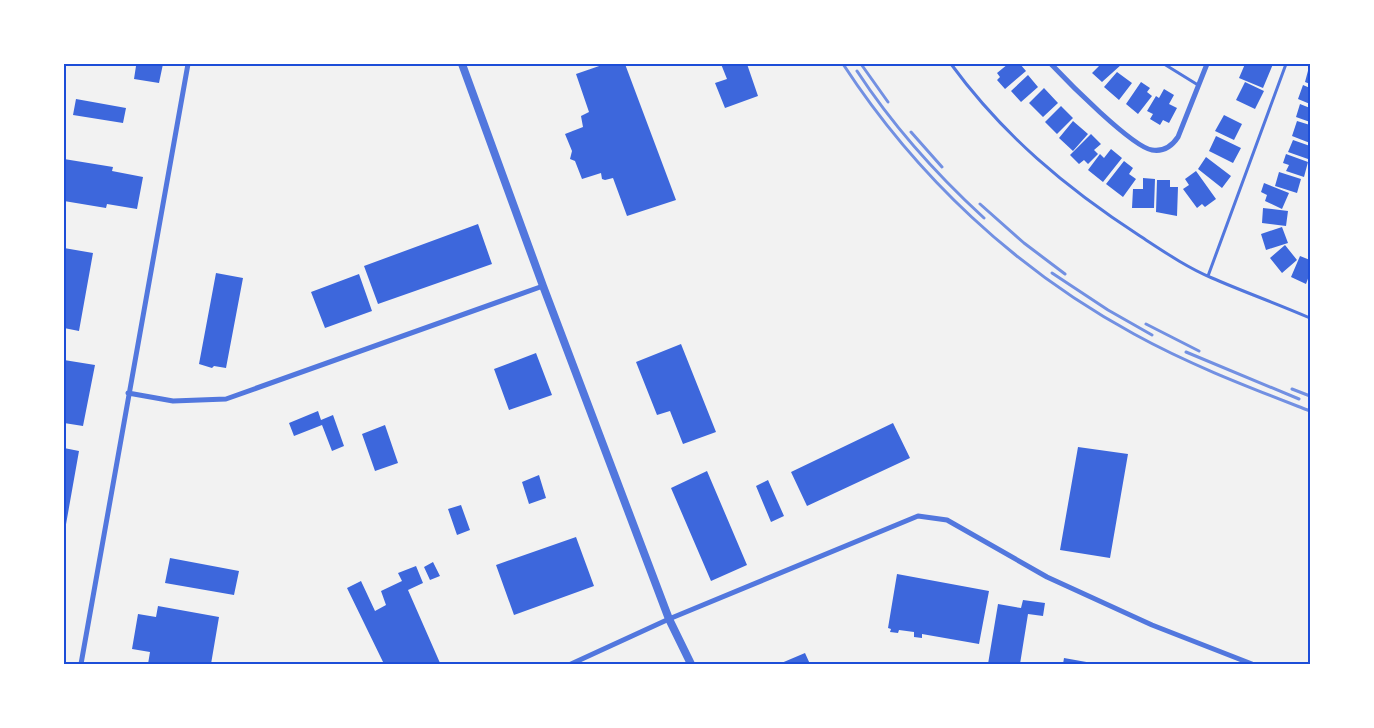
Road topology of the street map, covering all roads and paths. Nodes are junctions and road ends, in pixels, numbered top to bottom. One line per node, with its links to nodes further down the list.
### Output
1 (188, 64): 12 (street)
2 (462, 64): 10 (street)
3 (950, 64): 9 (lane)
4 (1051, 64): 8 (street)
5 (1164, 64): 8 (lane)
6 (1206, 64): 8 (street)
7 (1286, 64): 9 (lane)
8 (1198, 85)
9 (1208, 276): 11 (lane)
10 (543, 286): 12 (street); 13 (street)
11 (1310, 318)
12 (128, 394): 14 (street)
13 (668, 619): 15 (street); 16 (street); 17 (street)
14 (82, 664)
15 (571, 664)
16 (691, 664)
17 (1252, 664)

